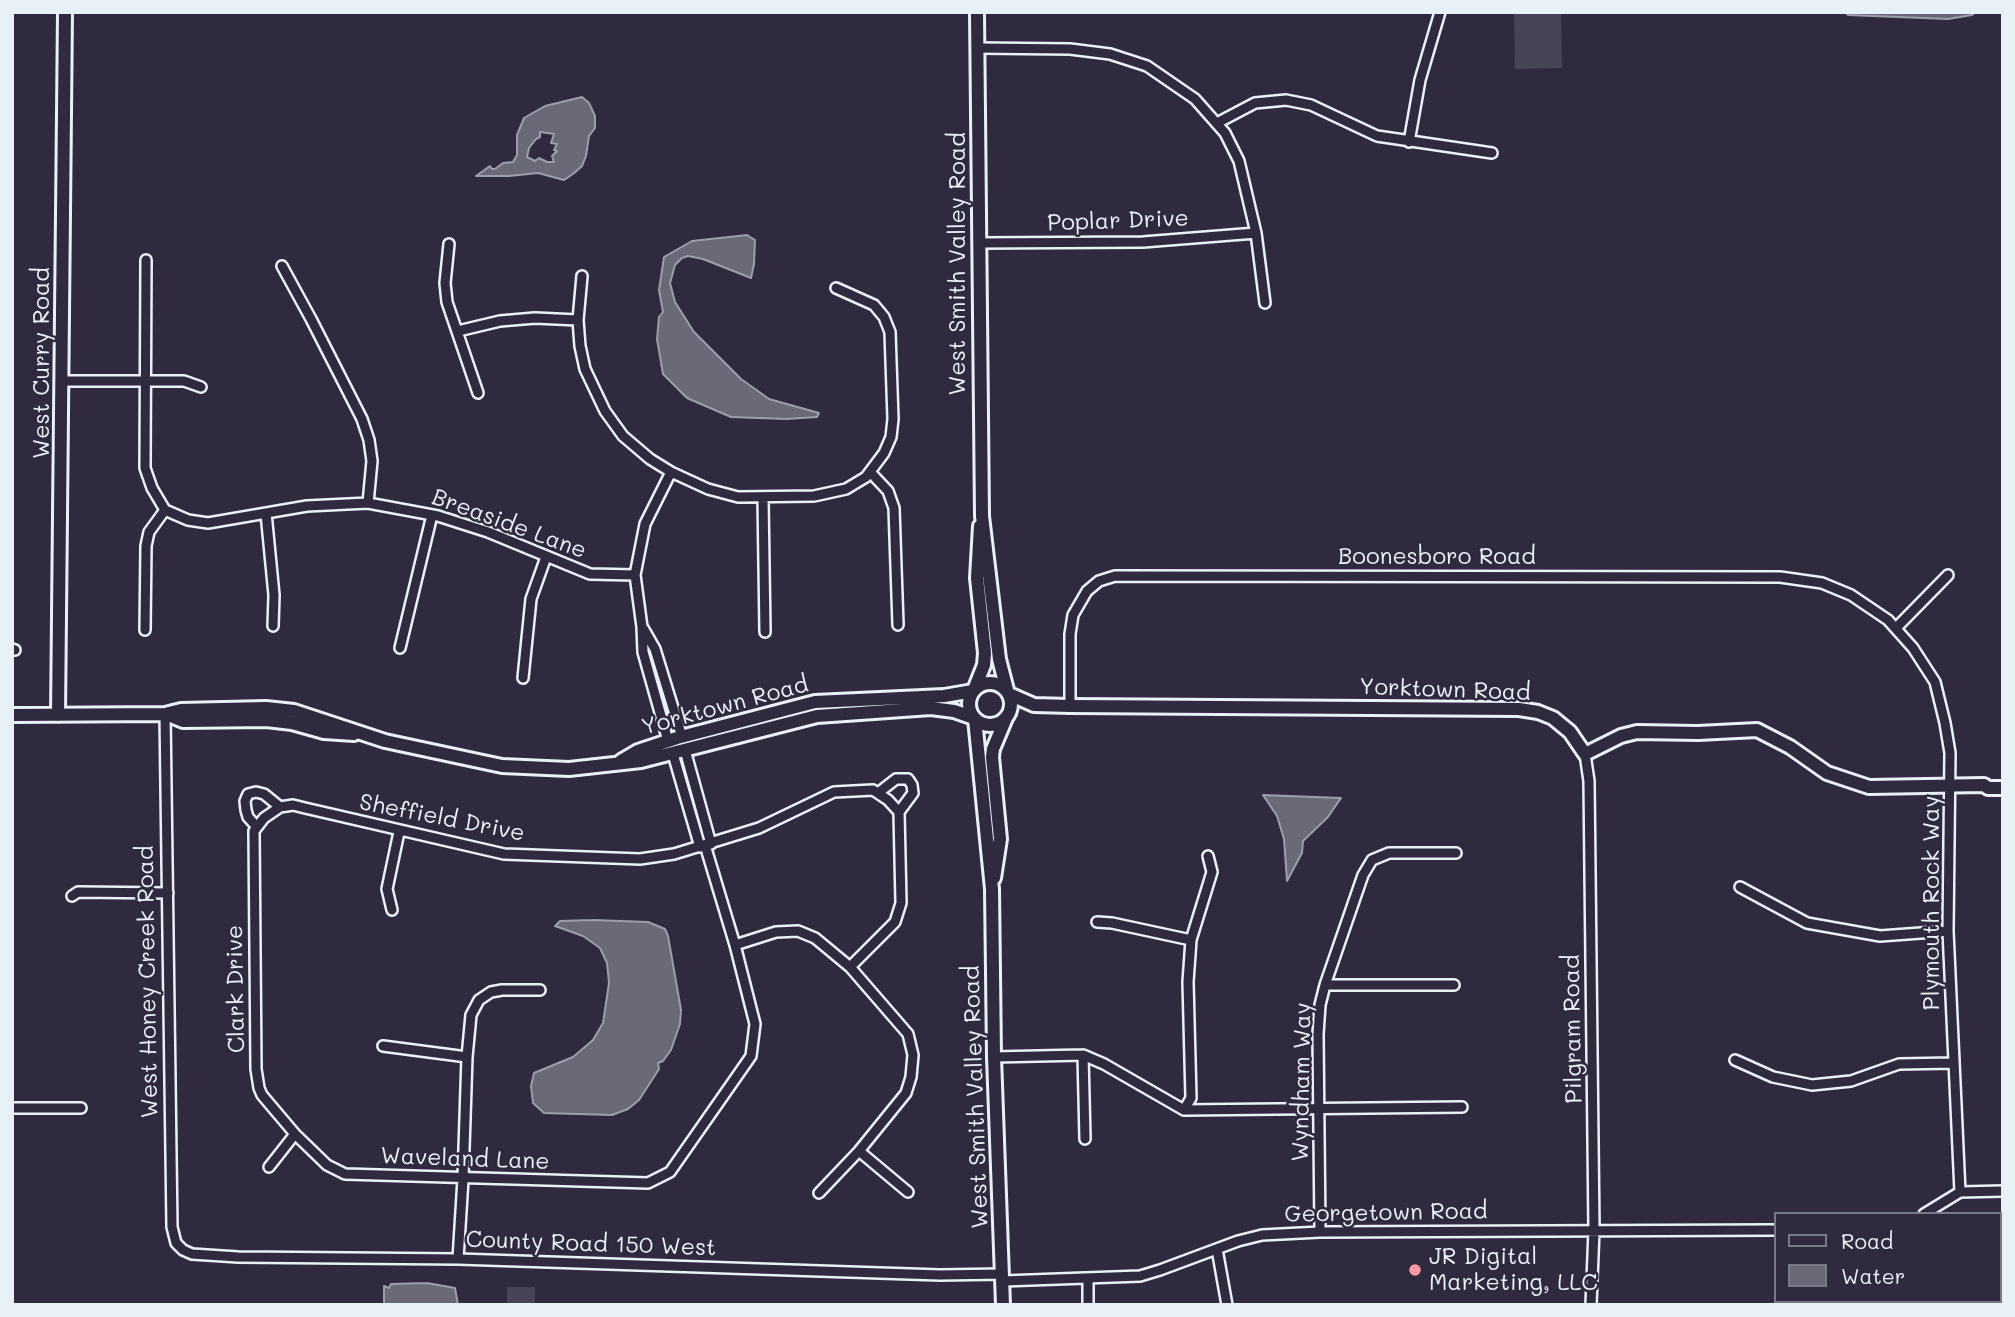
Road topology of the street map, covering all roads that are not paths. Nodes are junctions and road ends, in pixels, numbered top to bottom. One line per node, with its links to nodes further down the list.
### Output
1 (65, 12): 19 (street, West Curry Road)
2 (976, 12): 4 (street, West Smith Valley Road)
3 (1440, 12): 6 (street)
4 (977, 48): 5 (street); 9 (street, West Smith Valley Road)
5 (1217, 123): 6 (street); 8 (street)
6 (1409, 142): 7 (street)
7 (1492, 153)
8 (1256, 233): 9 (street, Poplar Drive); 15 (street)
9 (980, 243): 29 (street, West Smith Valley Road)
10 (449, 244): 17 (street)
11 (146, 260): 18 (street)
12 (282, 267): 25 (street)
13 (582, 276): 16 (street)
14 (836, 289): 23 (street)
15 (1265, 303)
16 (578, 320): 17 (street); 22 (street)
17 (458, 331): 21 (street)
18 (146, 380): 19 (street); 20 (street); 26 (street)
19 (62, 381): 47 (street, West Curry Road)
20 (201, 387)
21 (478, 393)
22 (671, 472): 24 (street); 31 (street)
23 (871, 472): 24 (street); 33 (street)
24 (763, 498): 38 (street)
25 (368, 503): 27 (street, Breaside Lane); 28 (street, Breaside Lane)
26 (165, 510): 27 (street, Breaside Lane); 37 (street)
27 (266, 513): 34 (street)
28 (432, 515): 30 (street, Breaside Lane); 39 (street)
29 (982, 516): 41 (street, West Smith Valley Road); 42 (street, West Smith Valley Road)
30 (546, 557): 31 (street, Breaside Lane); 40 (street)
31 (635, 575): 35 (street)
32 (1948, 575): 36 (street)
33 (898, 625)
34 (274, 626)
35 (642, 627): 50 (street); 51 (street)
36 (1896, 627): 44 (street, Boonesboro Road); 55 (street, Plymouth Rock Way)
37 (145, 630)
38 (765, 632)
39 (400, 648)
40 (523, 678)
41 (973, 691): 42 (street); 49 (street); 50 (street, Yorktown Road)
42 (1008, 692): 43 (street, Yorktown Road); 48 (street)
43 (1034, 705): 44 (street, Yorktown Road); 48 (street, Yorktown Road)
44 (1070, 706): 52 (street, Yorktown Road)
45 (165, 713): 47 (street, Yorktown Road); 51 (street, Yorktown Road); 67 (street, West Honey Creek Road)
46 (12, 715): 47 (street)
47 (58, 715)
48 (1007, 716): 49 (street); 66 (street, West Smith Valley Road)
49 (974, 718): 51 (street, Yorktown Road); 66 (street, West Smith Valley Road)
50 (682, 737): 51 (street, Yorktown Road)
51 (675, 748): 62 (street)
52 (1584, 754): 55 (street); 99 (street, Pilgram Road)
53 (2003, 779): 54 (street)
54 (1984, 785): 55 (street); 56 (street)
55 (1951, 786): 71 (street, Plymouth Rock Way)
56 (2003, 789)
57 (876, 791): 59 (street); 59 (street); 62 (street, Sheffield Drive)
58 (279, 807): 60 (street); 60 (street, Sheffield Drive); 61 (street, Sheffield Drive)
59 (900, 812): 74 (street)
60 (256, 829): 89 (street, Clark Drive)
61 (399, 831): 62 (street, Sheffield Drive); 69 (street)
62 (705, 845): 73 (street)
63 (1456, 853): 75 (street, Wyndham Way)
64 (1208, 856): 72 (street)
65 (1740, 887): 71 (street)
66 (992, 888): 81 (street, West Smith Valley Road)
67 (168, 893): 68 (street); 102 (street, West Honey Creek Road)
68 (72, 896)
69 (392, 910)
70 (1097, 922): 72 (street)
71 (1948, 931): 83 (street, Plymouth Rock Way)
72 (1191, 940): 87 (street)
73 (735, 945): 74 (street); 93 (street, Waveland Lane)
74 (850, 967): 91 (street)
75 (1325, 985): 76 (street); 88 (street, Wyndham Way)
76 (1454, 985)
77 (540, 990): 80 (street)
78 (383, 1046): 80 (street)
79 (1083, 1055): 81 (street); 87 (street); 90 (street)
80 (467, 1057): 93 (street)
81 (994, 1057): 105 (street, West Smith Valley Road)
82 (1735, 1060): 83 (street)
83 (1953, 1063): 97 (street, Plymouth Rock Way)
84 (1462, 1107): 88 (street)
85 (12, 1108): 86 (street)
86 (81, 1108)
87 (1184, 1110): 88 (street)
88 (1320, 1110): 101 (street, Wyndham Way)
89 (295, 1134): 92 (street); 93 (street, Waveland Lane)
90 (1085, 1139)
91 (859, 1151): 95 (street); 96 (street)
92 (269, 1167)
93 (463, 1179): 104 (street)
94 (2003, 1191): 97 (street)
95 (819, 1192)
96 (908, 1192)
97 (1960, 1192): 98 (street)
98 (1927, 1212)
99 (1594, 1230): 100 (street, Georgetown Road); 101 (street, Georgetown Road); 110 (street, Pilgram Road)
100 (1773, 1230)
101 (1320, 1232): 103 (street, Georgetown Road)
102 (180, 1248): 104 (street, County Road 150 West)
103 (1217, 1249): 106 (street, Georgetown Road); 109 (street)
104 (458, 1259): 105 (street, County Road 150 West)
105 (1003, 1277): 106 (street, Georgetown Road); 107 (street, West Smith Valley Road)
106 (1088, 1278): 108 (street)
107 (1003, 1305)
108 (1088, 1305)
109 (1227, 1305)
110 (1591, 1305)

